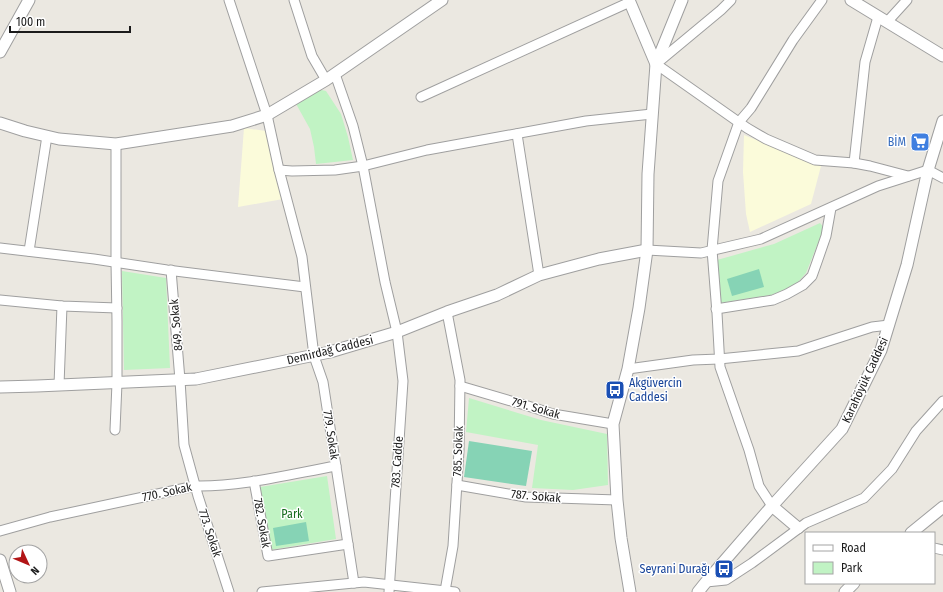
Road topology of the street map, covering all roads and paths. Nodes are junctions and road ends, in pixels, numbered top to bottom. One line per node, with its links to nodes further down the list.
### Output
1 (29, 0): 12 (street)
2 (230, 0): 18 (street, 779. Sokak)
3 (294, 0): 15 (street, 783. Cadde)
4 (442, 0): 15 (street)
5 (682, 0): 14 (street)
6 (731, 0): 14 (street)
7 (822, 0): 20 (street)
8 (851, 0): 11 (street)
9 (907, 0): 11 (street)
10 (630, 1): 14 (street); 16 (street)
11 (883, 20): 13 (street); 25 (street)
12 (0, 52)
13 (943, 56)
14 (656, 64): 17 (street); 20 (street)
15 (331, 77): 18 (street); 26 (street, 783. Cadde)
16 (421, 97)
17 (652, 114): 22 (street); 33 (street)
18 (267, 115): 24 (street); 27 (street, 779. Sokak)
19 (943, 121): 28 (street, Karahöyük Caddesi)
20 (739, 122): 25 (street); 34 (street)
21 (0, 123): 23 (street)
22 (517, 134): 26 (street); 38 (street)
23 (48, 136): 24 (street); 35 (street)
24 (116, 144): 36 (street)
25 (854, 163): 29 (street)
26 (363, 166): 27 (street); 46 (street, 783. Cadde)
27 (279, 170): 39 (street, 779. Sokak)
28 (928, 170): 29 (street); 30 (street); 45 (street, Karahöyük Caddesi)
29 (908, 176): 31 (street)
30 (943, 178)
31 (831, 208): 34 (street); 43 (street)
32 (0, 248): 35 (street)
33 (647, 250): 34 (street); 38 (street, Demirdağ Caddesi); 49 (street)
34 (712, 250): 43 (street)
35 (29, 251): 36 (street)
36 (116, 262): 37 (street); 42 (street)
37 (171, 270): 39 (street); 50 (street, 849. Sokak)
38 (539, 275): 44 (street, Demirdağ Caddesi)
39 (305, 287): 47 (street, 779. Sokak)
40 (0, 300): 41 (street)
41 (62, 306): 42 (street); 52 (street)
42 (117, 308): 51 (street)
43 (716, 309): 48 (street)
44 (447, 312): 46 (street, Demirdağ Caddesi); 53 (street, 785. Sokak)
45 (889, 326): 48 (street); 63 (street, Karahöyük Caddesi)
46 (397, 332): 47 (street, Demirdağ Caddesi); 73 (street, 783. Cadde)
47 (314, 356): 50 (street, Demirdağ Caddesi); 58 (street, 779. Sokak)
48 (719, 359): 49 (street); 63 (street)
49 (628, 369): 56 (street)
50 (180, 380): 51 (street, Demirdağ Caddesi); 61 (street, 773. Sokak)
51 (117, 382): 52 (street, Demirdağ Caddesi); 57 (street)
52 (59, 385): 54 (street, Demirdağ Caddesi)
53 (460, 386): 56 (street, 791. Sokak); 60 (street, 785. Sokak)
54 (0, 387)
55 (943, 401): 65 (street)
56 (613, 424): 62 (street)
57 (115, 430)
58 (336, 466): 59 (street, 770. Sokak); 68 (street, 779. Sokak)
59 (254, 481): 61 (street, 770. Sokak); 68 (street, 782. Sokak)
60 (457, 485): 62 (street, 787. Sokak); 74 (street, 785. Sokak)
61 (195, 486): 66 (street, 770. Sokak); 76 (street, 773. Sokak)
62 (616, 500): 79 (street)
63 (772, 506): 65 (street); 70 (street, Karahöyük Caddesi)
64 (943, 507): 67 (street)
65 (798, 528): 70 (street)
66 (0, 531)
67 (912, 532)
68 (348, 544): 71 (street, 779. Sokak)
69 (0, 560): 75 (street)
70 (706, 582): 80 (street, Karahöyük Caddesi)
71 (354, 583): 73 (street); 77 (street)
72 (853, 584): 81 (street)
73 (389, 588): 74 (street)
74 (445, 591): 78 (street)
75 (10, 592)
76 (229, 592)
77 (262, 592)
78 (455, 592)
79 (630, 592)
80 (698, 592)
81 (846, 592)

